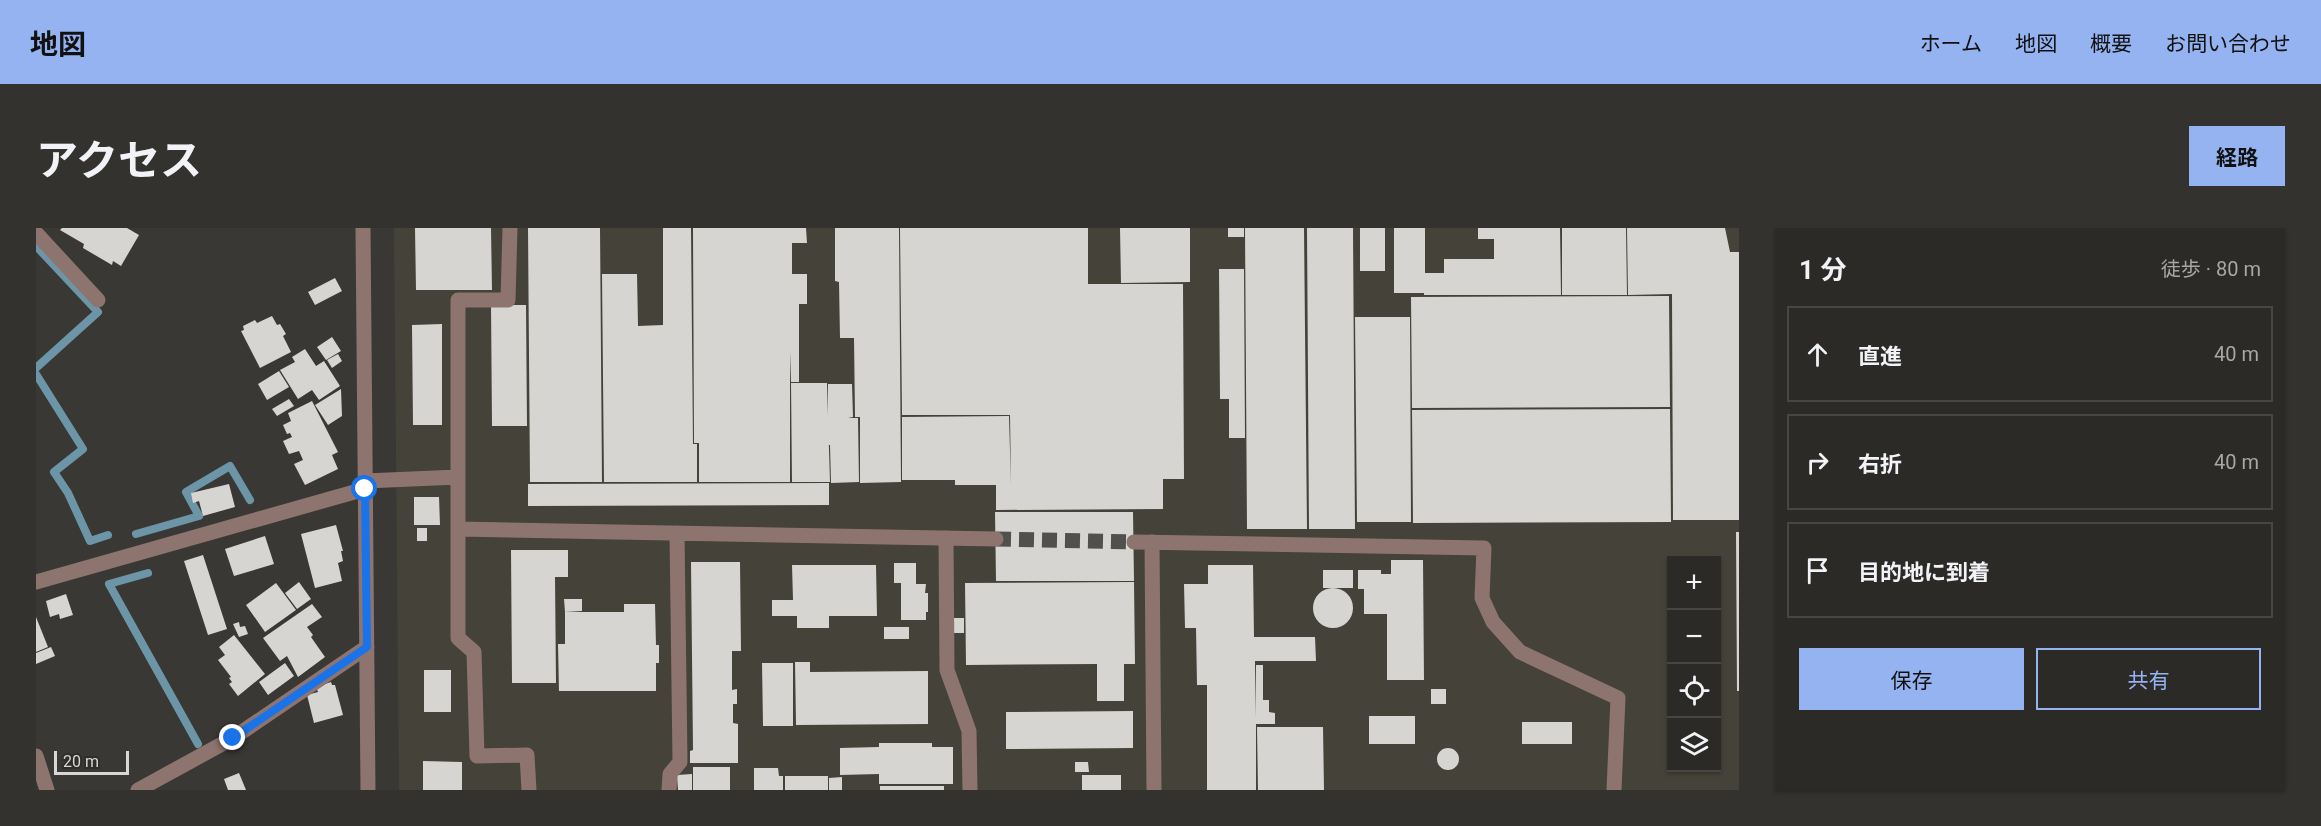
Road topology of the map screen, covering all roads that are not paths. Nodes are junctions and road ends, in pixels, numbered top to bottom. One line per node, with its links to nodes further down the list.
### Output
1 (363, 228): 6 (street)
2 (510, 228): 5 (street)
3 (36, 233): 4 (street)
4 (98, 300)
5 (458, 477): 6 (street); 7 (street)
6 (365, 485): 13 (street); 14 (street)
7 (458, 529): 8 (street); 19 (street)
8 (677, 533): 9 (street); 20 (street)
9 (946, 538): 10 (street); 21 (street)
10 (996, 539)
11 (1134, 542): 12 (street)
12 (1152, 542): 22 (street); 23 (street)
13 (36, 582)
14 (367, 647): 17 (street); 18 (street)
15 (36, 756): 16 (street)
16 (46, 790)
17 (138, 790)
18 (368, 790)
19 (529, 790)
20 (669, 790)
21 (970, 790)
22 (1154, 790)
23 (1614, 790)

